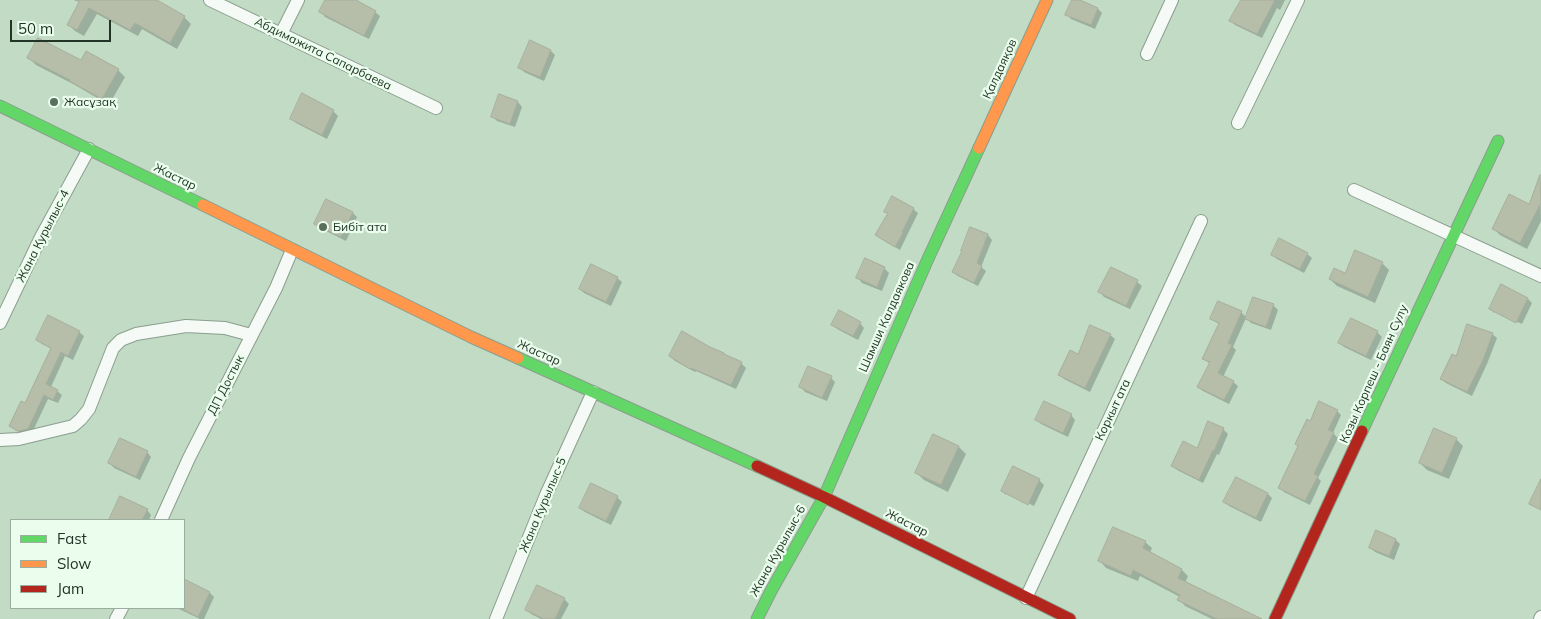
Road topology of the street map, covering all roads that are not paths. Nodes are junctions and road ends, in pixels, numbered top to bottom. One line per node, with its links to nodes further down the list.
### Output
1 (210, 0): 6 (street, Абдимажита Сапарбаева)
2 (298, 0): 6 (street)
3 (1047, 0): 13 (street, Қалдаяқов)
4 (1172, 0): 7 (street)
5 (1298, 0): 10 (street)
6 (281, 34): 9 (street, Абдимажита Сапарбаева)
7 (1147, 54)
8 (0, 106): 12 (street, Жастар)
9 (436, 108)
10 (1238, 123)
11 (1498, 141): 16 (street, Козы Корпеш - Баян Сулу)
12 (89, 149): 17 (street, Жастар); 19 (street, Жана Курылыс-4)
13 (978, 149): 23 (street, Шамши Калдаякова)
14 (1354, 190): 16 (street)
15 (1201, 221): 25 (street, Коркыт ата)
16 (1452, 236): 18 (street); 29 (street, Козы Корпеш - Баян Сулу)
17 (292, 250): 20 (street, ДП Достык); 21 (street, Жастар)
18 (1541, 276)
19 (0, 323)
20 (251, 335): 22 (street); 24 (street, ДП Достык)
21 (593, 392): 23 (street, Жастар); 26 (street, Жана Курылыс-5)
22 (0, 440)
23 (824, 497): 25 (street, Жастар); 27 (street, Жана Курылыс-6)
24 (161, 519)
25 (1026, 598): 28 (street, Жастар)
26 (496, 619)
27 (757, 619)
28 (1070, 619)
29 (1276, 619)

